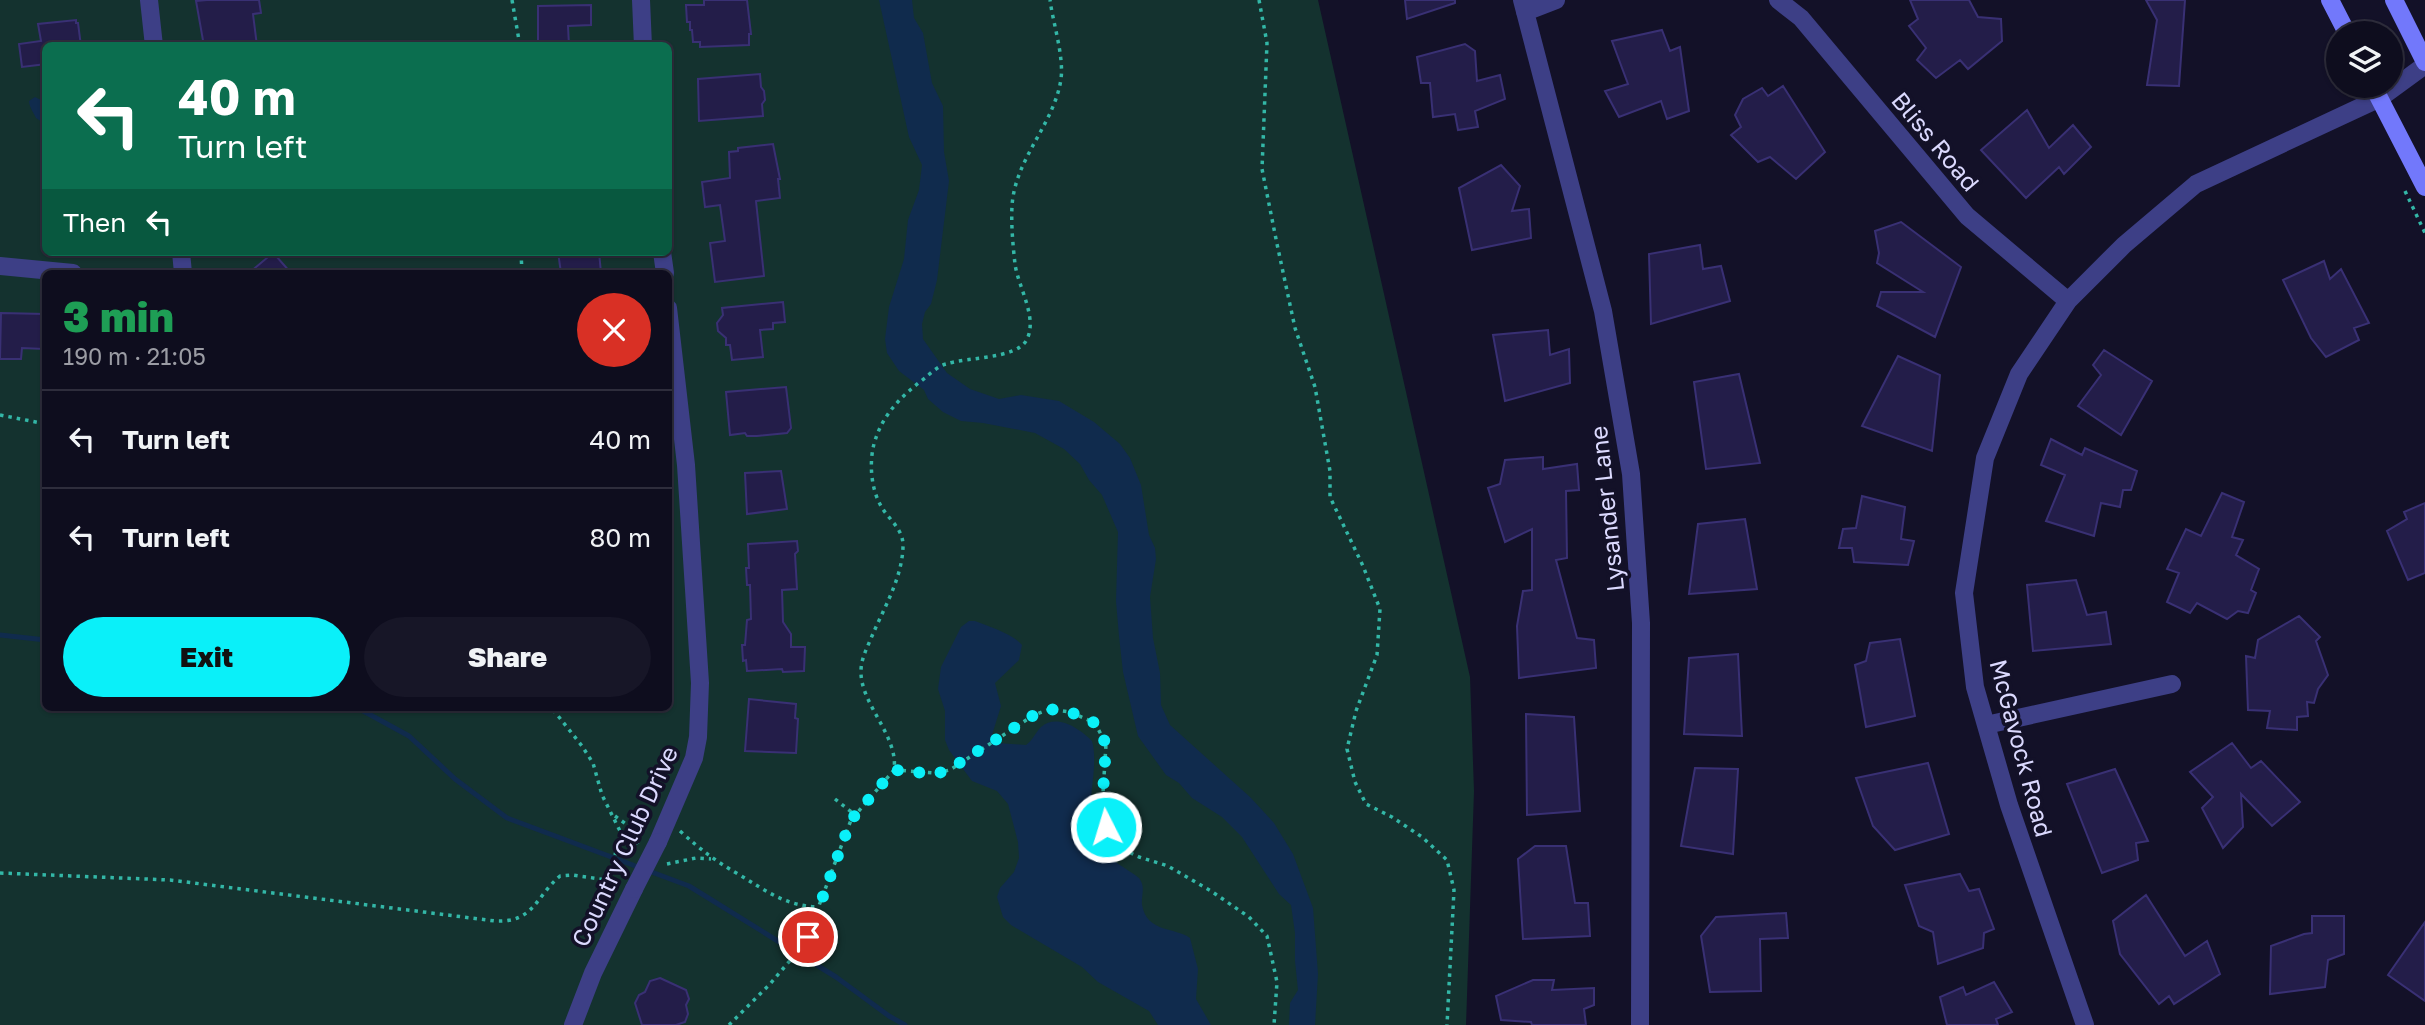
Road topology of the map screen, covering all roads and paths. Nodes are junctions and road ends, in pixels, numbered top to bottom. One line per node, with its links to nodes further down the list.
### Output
1 (149, 0): 12 (street)
2 (512, 0): 13 (path)
3 (641, 0): 14 (street)
4 (1049, 0): 30 (path)
5 (1259, 0): 43 (path)
6 (1556, 0): 10 (street)
7 (1778, 0): 22 (street, Bliss Road)
8 (2330, 0): 11 (main road)
9 (2395, 0): 15 (main road)
10 (1523, 6): 44 (street, Lysander Lane)
11 (2341, 21)
12 (154, 42)
13 (519, 42)
14 (643, 42)
15 (2425, 64): 16 (street, McGavock Road)
16 (2403, 77)
17 (2365, 98): 22 (street, McGavock Road)
18 (2380, 98): 19 (main road)
19 (2425, 187)
20 (0, 266): 21 (street)
21 (42, 270)
22 (2068, 301): 29 (street, McGavock Road)
23 (672, 379): 26 (street, Country Club Drive)
24 (0, 415): 25 (path)
25 (42, 423)
26 (677, 467): 34 (street, Country Club Drive)
27 (2172, 684): 29 (street)
28 (554, 711): 33 (path)
29 (1986, 725): 45 (street, McGavock Road)
30 (894, 770): 32 (path); 42 (path)
31 (835, 799): 32 (path)
32 (855, 814): 39 (path)
33 (614, 815): 35 (path); 38 (path)
34 (668, 820): 36 (path); 40 (street, Country Club Drive, bridge)
35 (640, 849)
36 (712, 860): 37 (path); 39 (path)
37 (665, 864)
38 (0, 873)
39 (818, 907): 41 (path)
40 (573, 1025)
41 (729, 1025)
42 (1274, 1025)
43 (1447, 1025)
44 (1640, 1025)
45 (2085, 1025)

